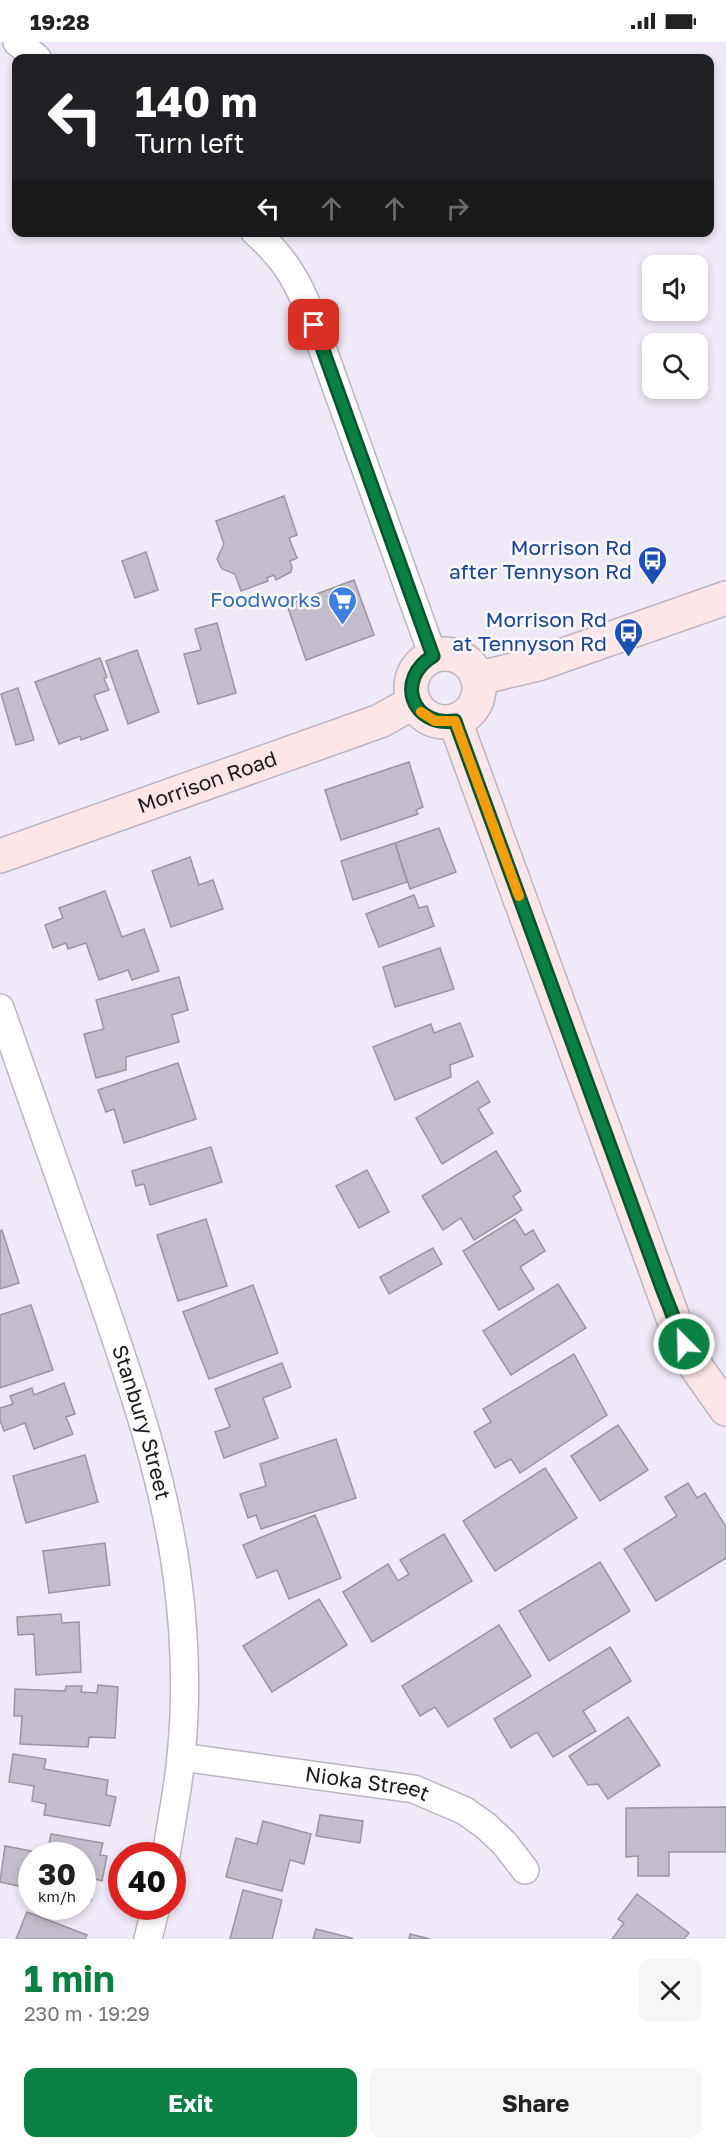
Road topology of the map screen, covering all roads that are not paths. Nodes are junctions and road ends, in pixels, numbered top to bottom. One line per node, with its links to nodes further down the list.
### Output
1 (16, 42): 2 (street)
2 (32, 54)
3 (260, 237): 5 (street)
4 (726, 598): 6 (street)
5 (433, 656): 6 (street); 7 (street)
6 (479, 678): 8 (street)
7 (414, 702): 8 (street); 9 (street, Morrison Road)
8 (455, 721): 11 (street)
9 (0, 856)
10 (0, 1008): 12 (street, Stanbury Street)
11 (726, 1409)
12 (181, 1757): 13 (street, Stanbury Street); 14 (street, Nioka Street)
13 (168, 1842)
14 (525, 1870)
15 (153, 1920): 16 (street)
16 (148, 1939)

